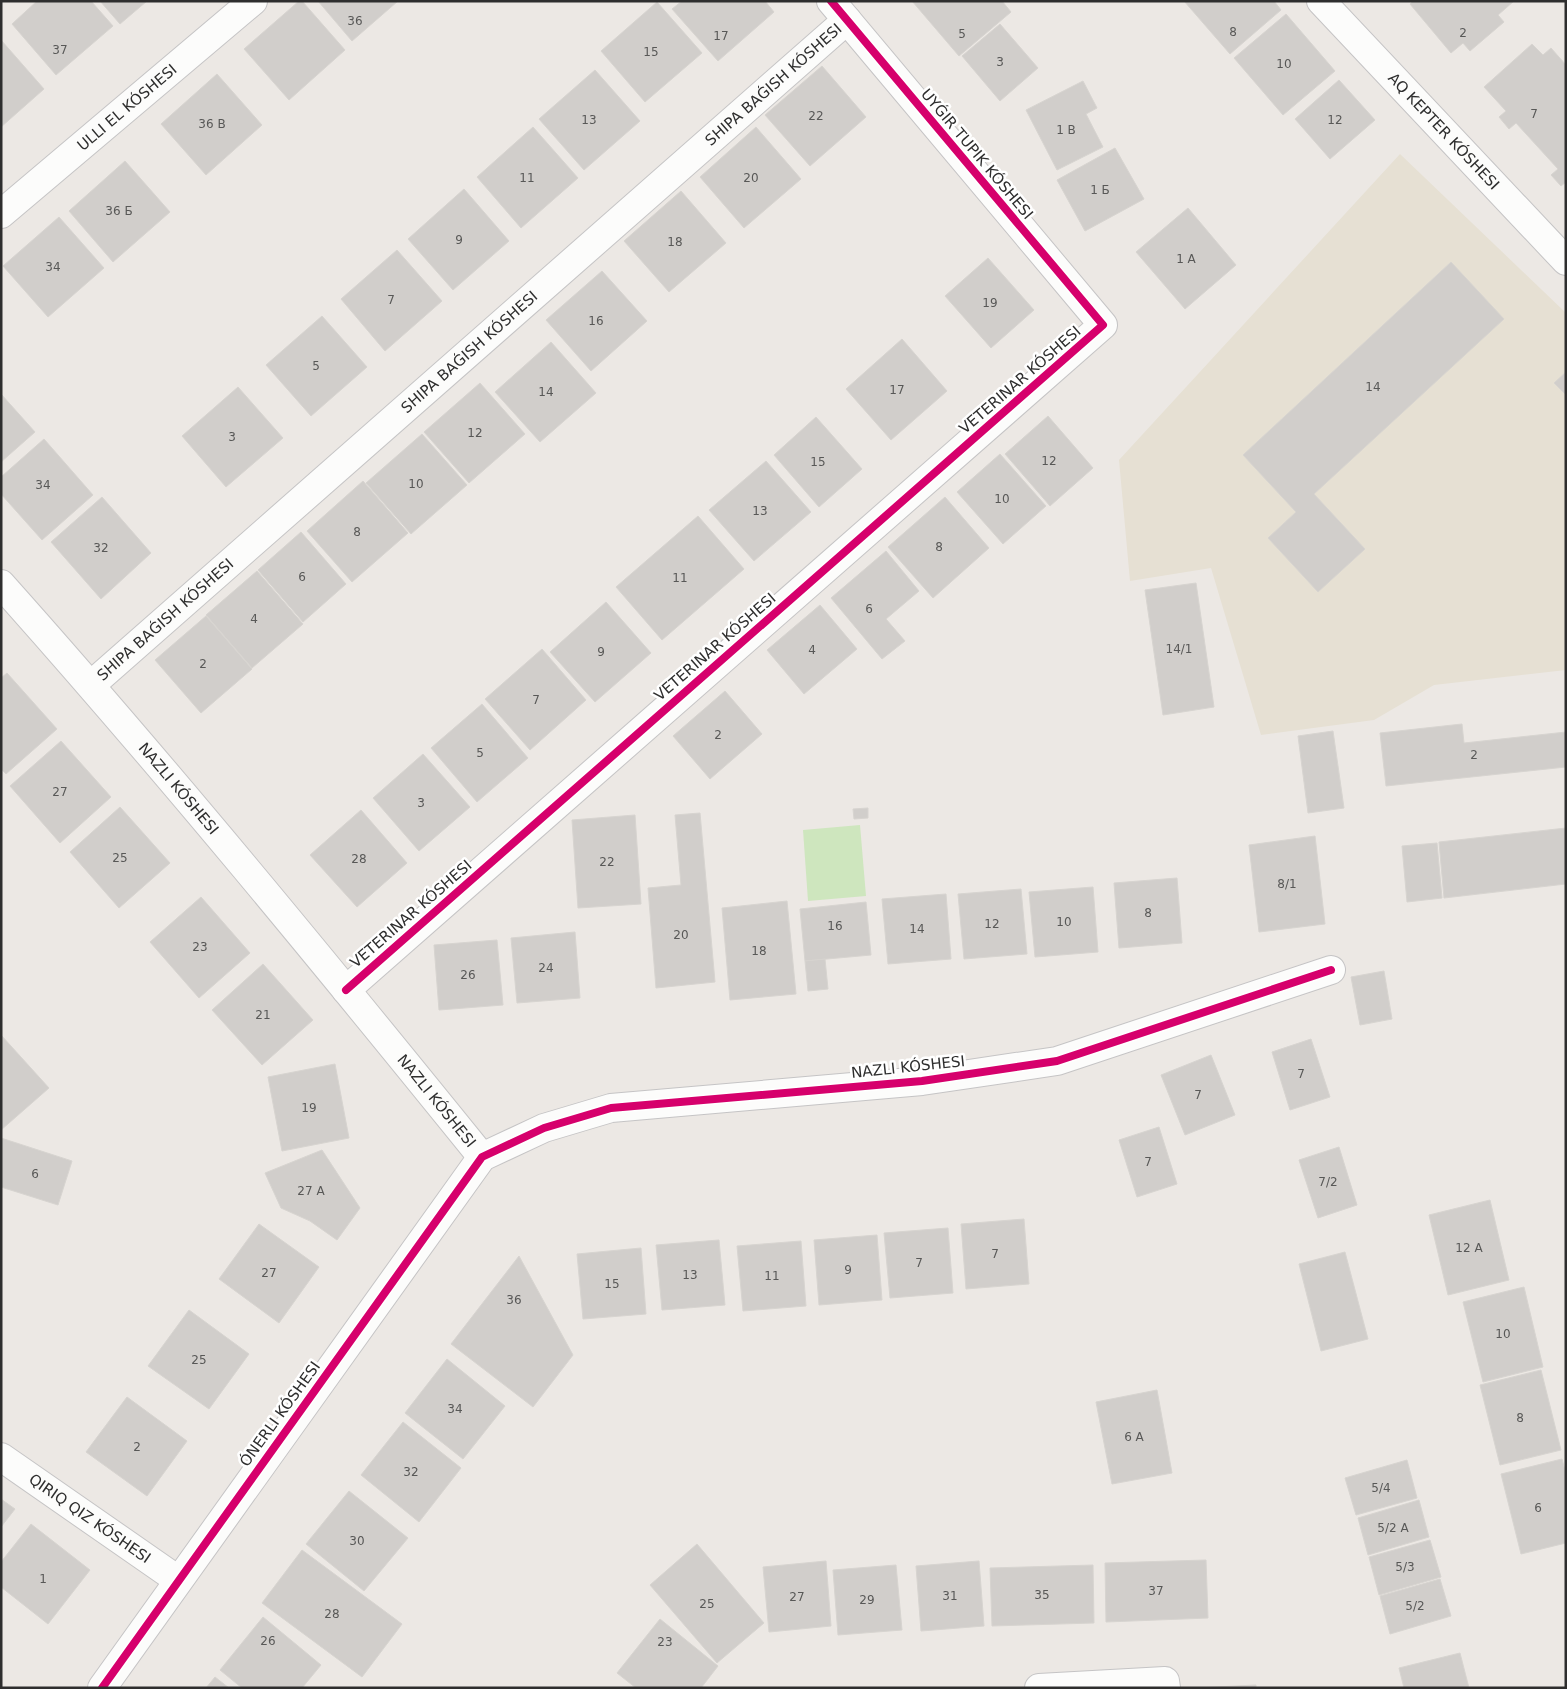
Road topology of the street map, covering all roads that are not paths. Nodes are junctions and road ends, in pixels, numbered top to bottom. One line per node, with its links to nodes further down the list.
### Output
1 (252, 1): 4 (street)
2 (1321, 1): 5 (street, AQ KEPTER KÓSHESI)
3 (839, 11): 7 (street); 9 (street, VETERINAR KÓSHESI)
4 (1, 214)
5 (1566, 261)
6 (1, 584): 7 (street)
7 (92, 685): 9 (street)
8 (1331, 970): 10 (street)
9 (346, 990): 10 (street)
10 (482, 1156): 12 (street, ÓNERLI KÓSHESI)
11 (1, 1457): 12 (street)
12 (178, 1580): 14 (street, ÓNERLI KÓSHESI)
13 (1166, 1684): 15 (street)
14 (102, 1688)
15 (1039, 1688)

